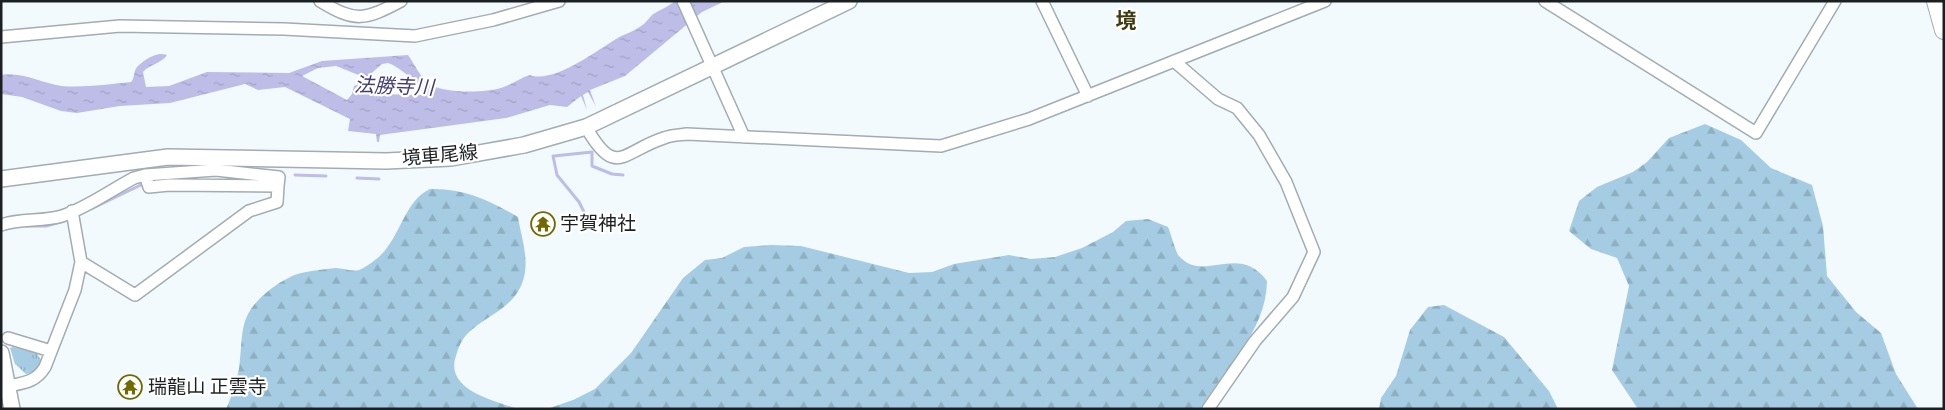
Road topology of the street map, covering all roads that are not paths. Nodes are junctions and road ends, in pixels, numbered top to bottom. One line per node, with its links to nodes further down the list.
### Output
1 (320, 1): 2 (street)
2 (401, 1)
3 (559, 1): 12 (street)
4 (683, 1): 14 (street)
5 (849, 1): 14 (main road, 境車尾線)
6 (1042, 1): 15 (street)
7 (1325, 1): 13 (street)
8 (1545, 1): 9 (street)
9 (1835, 1)
10 (1936, 1): 11 (highway)
11 (1944, 30)
12 (1, 37)
13 (1174, 61): 15 (street); 27 (street)
14 (713, 67): 16 (main road, 境車尾線); 17 (street)
15 (1088, 96): 17 (street)
16 (586, 127): 17 (street); 18 (main road, 境車尾線)
17 (744, 137)
18 (1, 179)
19 (73, 215): 20 (street); 21 (street); 21 (street)
20 (1, 225)
21 (81, 262): 23 (street)
22 (8, 338): 23 (street)
23 (51, 351): 25 (street)
24 (1, 353): 25 (main road)
25 (8, 386): 26 (main road)
26 (12, 409)
27 (1208, 409)

